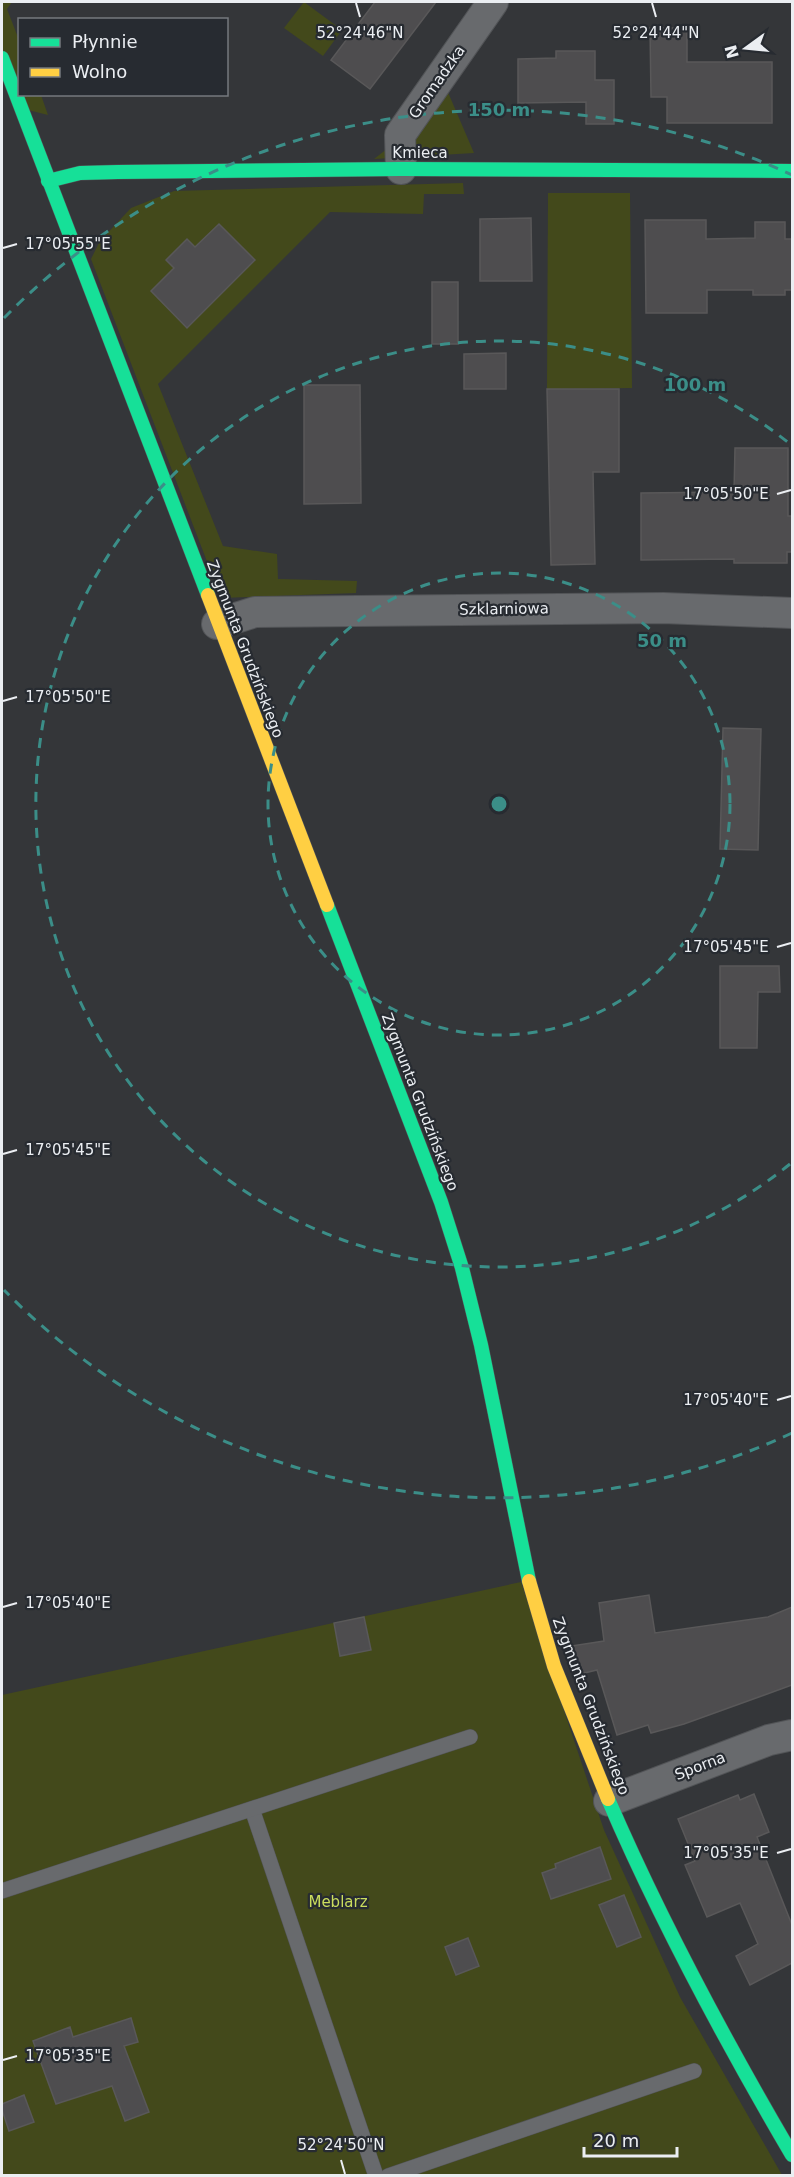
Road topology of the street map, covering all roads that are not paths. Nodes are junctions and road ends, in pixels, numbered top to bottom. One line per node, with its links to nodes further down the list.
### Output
1 (493, 2): 3 (street, Gromadzka)
2 (2, 58): 5 (street, Zygmunta Grudzińskiego)
3 (401, 169): 4 (street, Kmieca); 5 (street, Kmieca)
4 (792, 171)
5 (48, 181): 7 (street, Zygmunta Grudzińskiego)
6 (792, 613): 7 (street, Szklarniowa)
7 (218, 624): 10 (street, Zygmunta Grudzińskiego)
8 (792, 1735): 10 (street, Sporna)
9 (470, 1737): 11 (lane)
10 (609, 1801): 14 (street, Zygmunta Grudzińskiego)
11 (252, 1809): 12 (lane); 15 (lane)
12 (2, 1891)
13 (694, 2071): 16 (lane)
14 (792, 2155)
15 (376, 2175)
16 (388, 2175)

